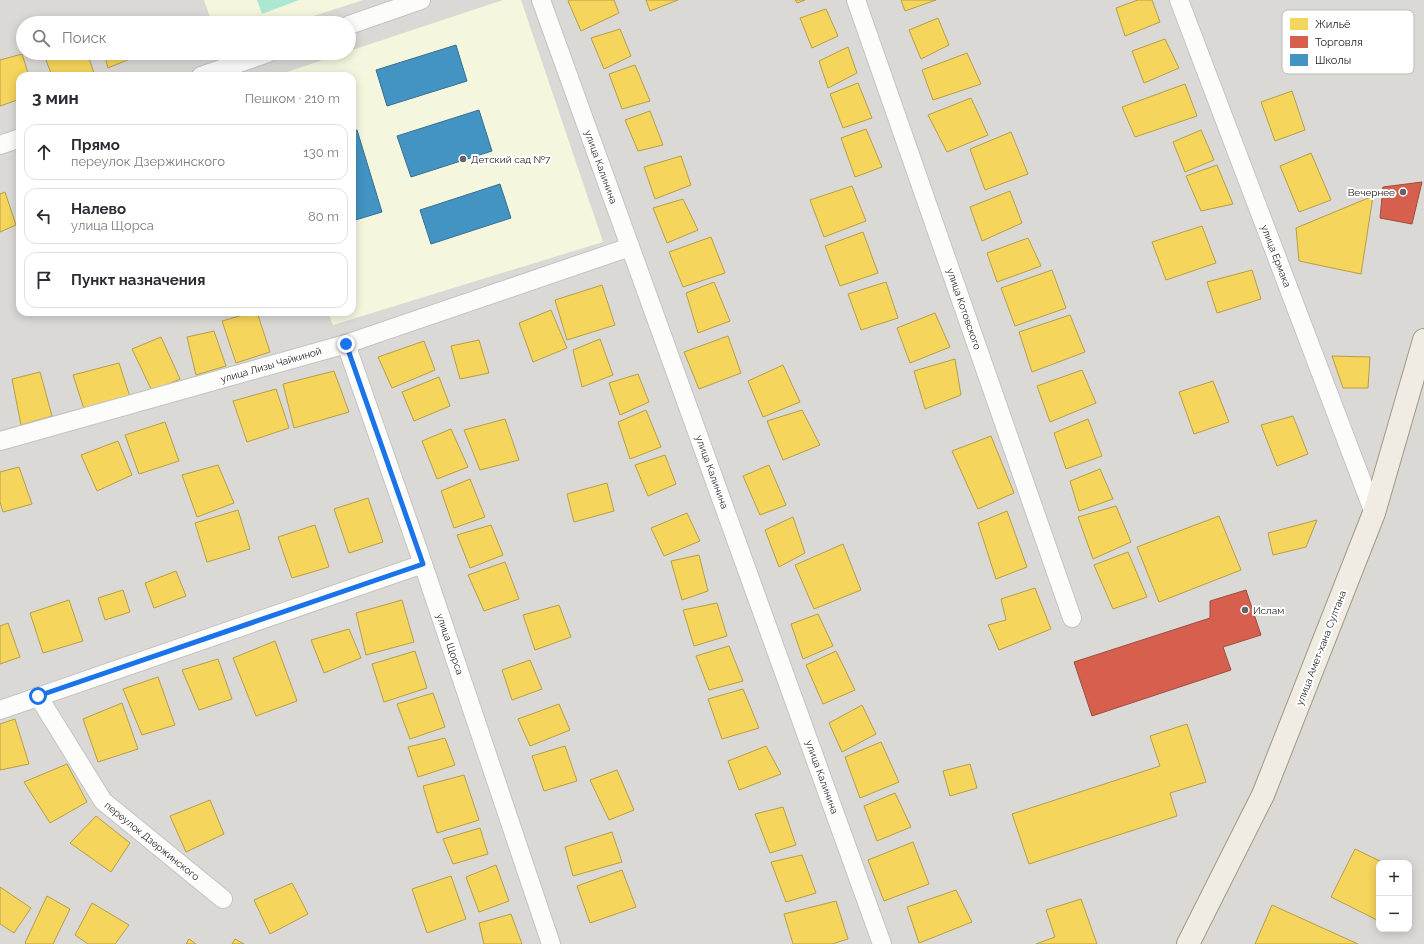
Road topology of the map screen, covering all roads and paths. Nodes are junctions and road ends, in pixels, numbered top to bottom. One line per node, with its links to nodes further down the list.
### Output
1 (421, 0): 5 (street)
2 (541, 0): 10 (street, улица Калинина)
3 (856, 0): 16 (street, улица Котовского)
4 (1179, 0): 14 (street, улица Ермака)
5 (356, 23)
6 (248, 60): 7 (street)
7 (213, 72)
8 (16, 139): 9 (street)
9 (0, 145)
10 (630, 247): 12 (street, улица Лизы Чайкиной); 21 (street, улица Калинина)
11 (1424, 340): 14 (main road, улица Амет-хана Султана)
12 (346, 344): 13 (street, улица Лизы Чайкиной); 15 (street, улица Щорса)
13 (0, 441)
14 (1374, 513): 22 (main road, улица Амет-хана Султана)
15 (423, 564): 17 (street); 20 (street, улица Щорса)
16 (1072, 618)
17 (38, 696): 18 (street); 19 (street, переулок Дзержинского)
18 (0, 710)
19 (223, 899)
20 (551, 944)
21 (882, 944)
22 (1188, 944)

